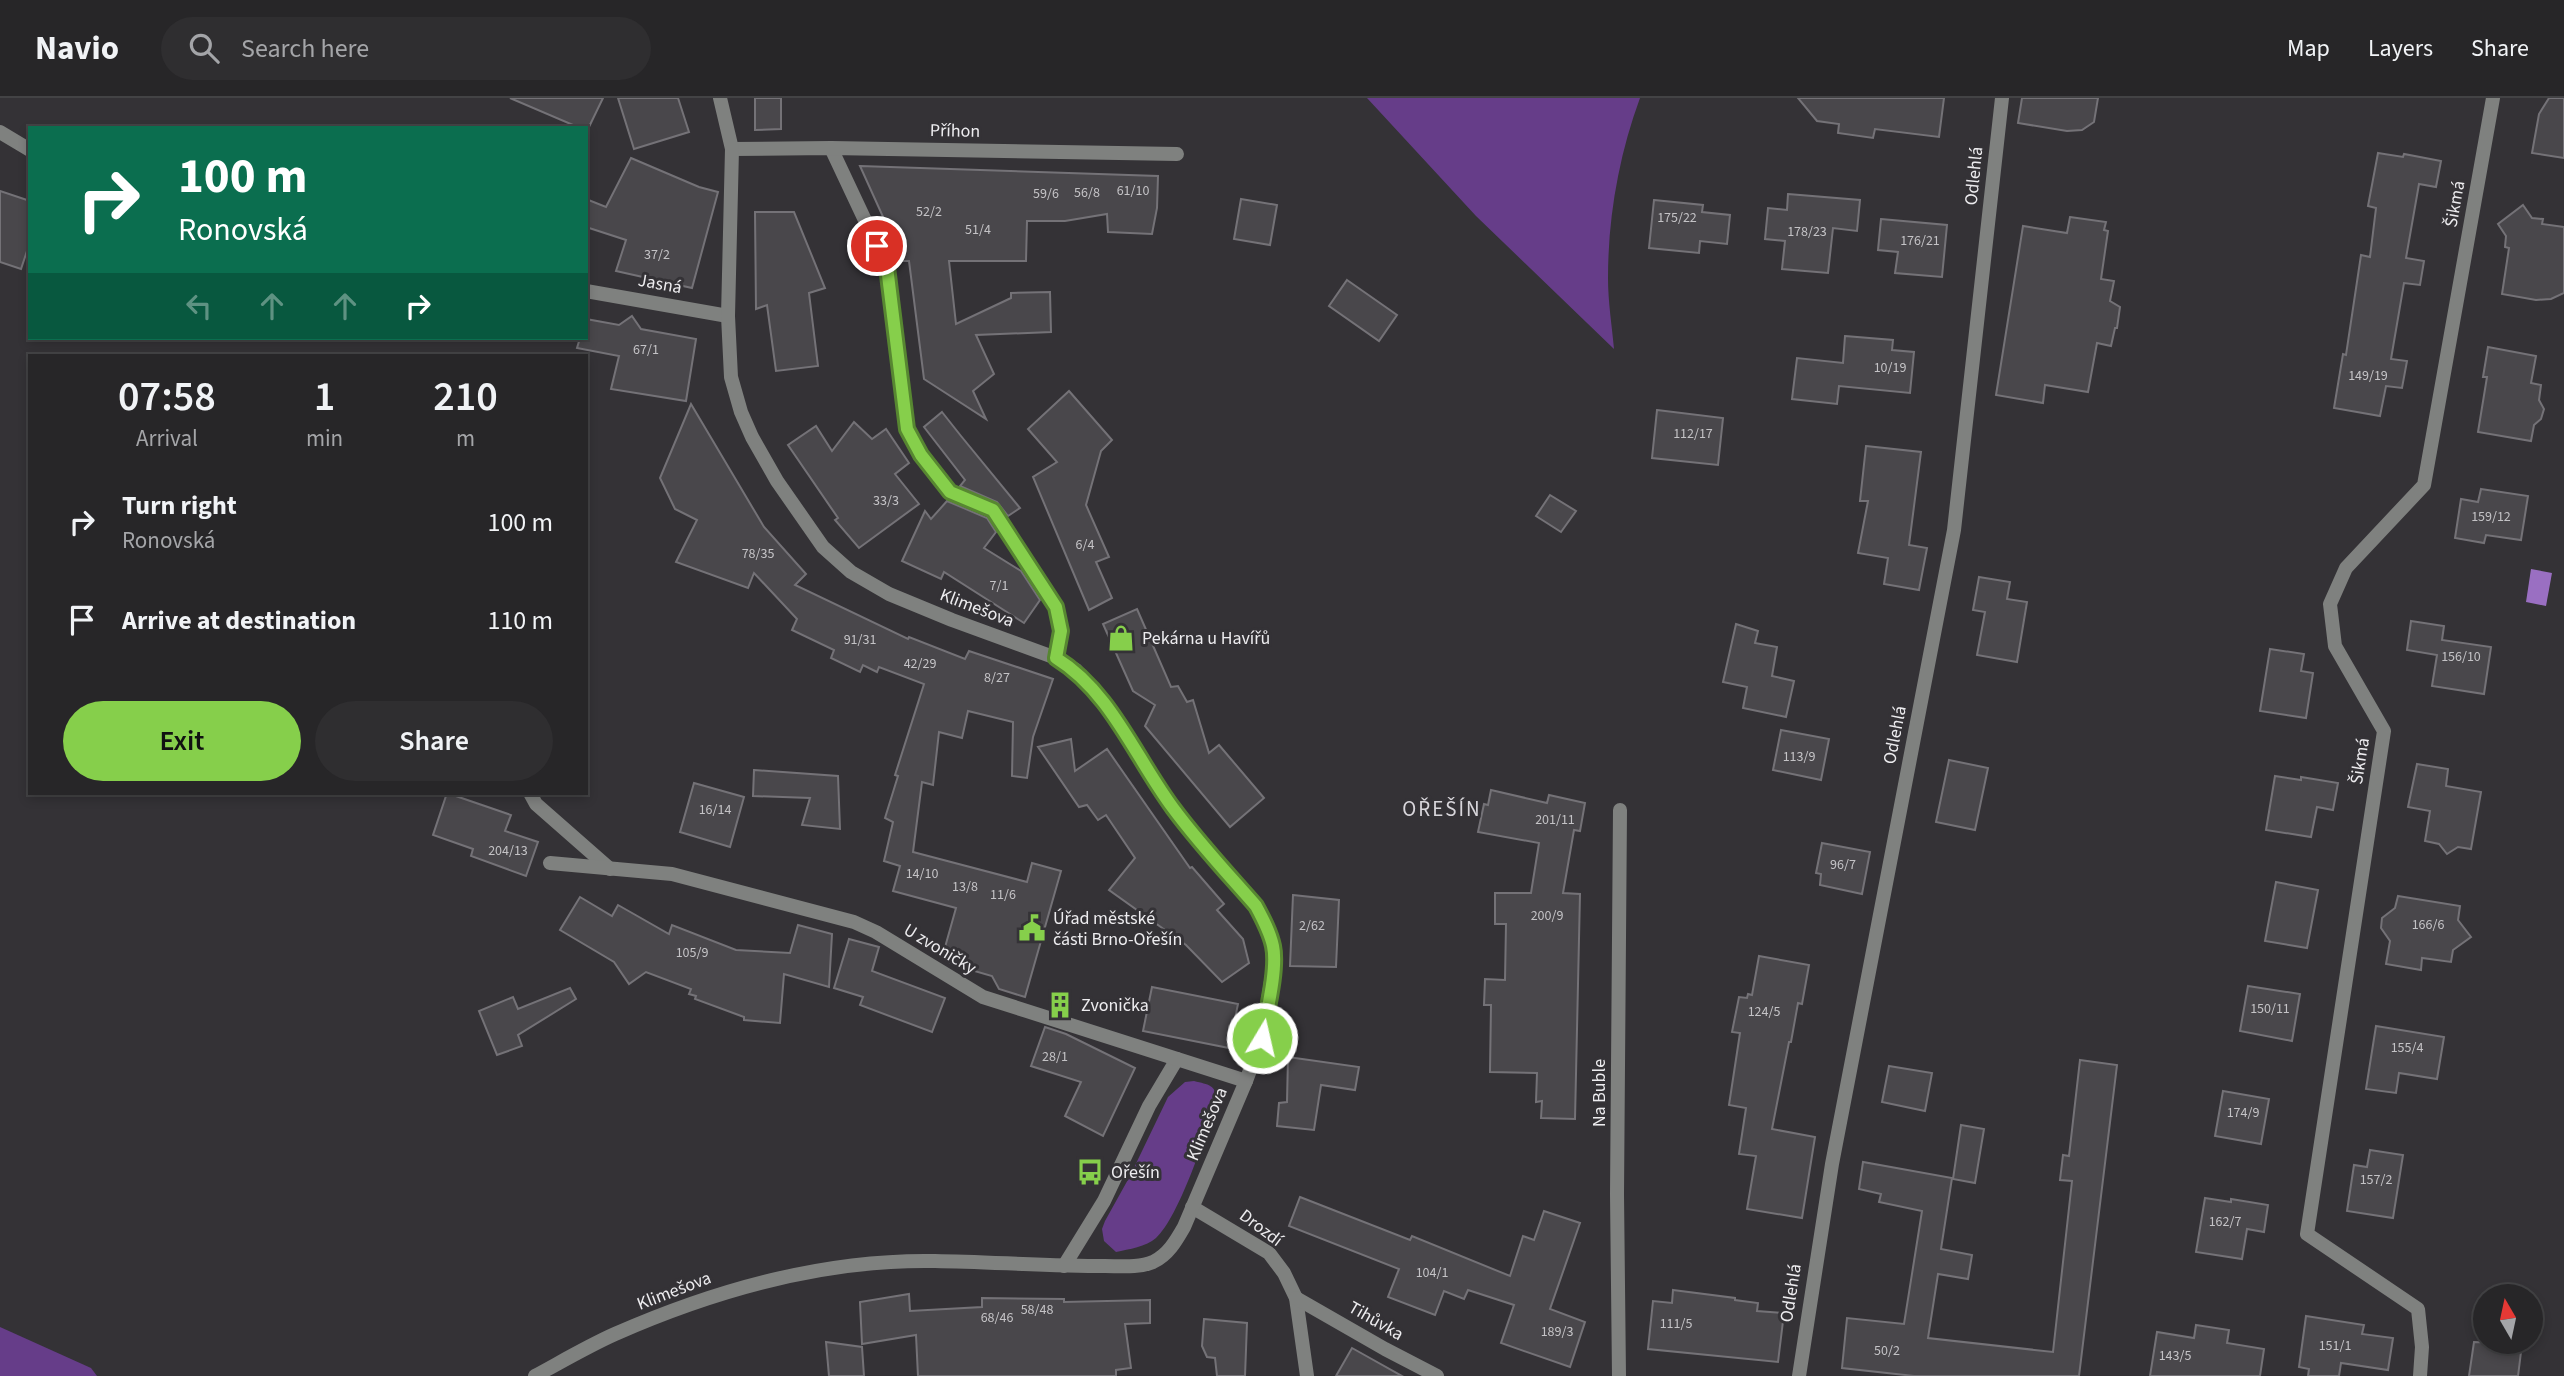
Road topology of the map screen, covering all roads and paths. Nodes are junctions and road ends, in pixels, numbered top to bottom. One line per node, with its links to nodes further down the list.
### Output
1 (720, 98): 7 (street, Klimešova)
2 (2002, 98): 25 (street, Odlehlá)
3 (2493, 98): 26 (street, Šikmá)
4 (0, 132): 6 (street)
5 (831, 148): 7 (street, Příhon); 8 (street, Příhon); 11 (street)
6 (28, 149)
7 (732, 149): 10 (street, Klimešova)
8 (1177, 154)
9 (588, 291): 10 (street, Jasná)
10 (728, 316): 11 (street, Klimešova)
11 (1056, 658): 17 (street, Klimešova)
12 (531, 795): 15 (street)
13 (1620, 810): 24 (street, Na Buble)
14 (550, 863): 15 (street, U zvoničky)
15 (610, 869): 16 (street, U zvoničky)
16 (1177, 1059): 17 (street, U zvoničky); 19 (street)
17 (1246, 1081): 18 (street, Klimešova)
18 (1192, 1207): 19 (street, Klimešova); 20 (street, Drozdí)
19 (1064, 1266): 21 (street, Klimešova)
20 (1296, 1298): 22 (street, Drozdí); 23 (street, Tihůvka)
21 (535, 1376)
22 (1307, 1376)
23 (1437, 1376)
24 (1619, 1376)
25 (1799, 1376)
26 (2420, 1376)

